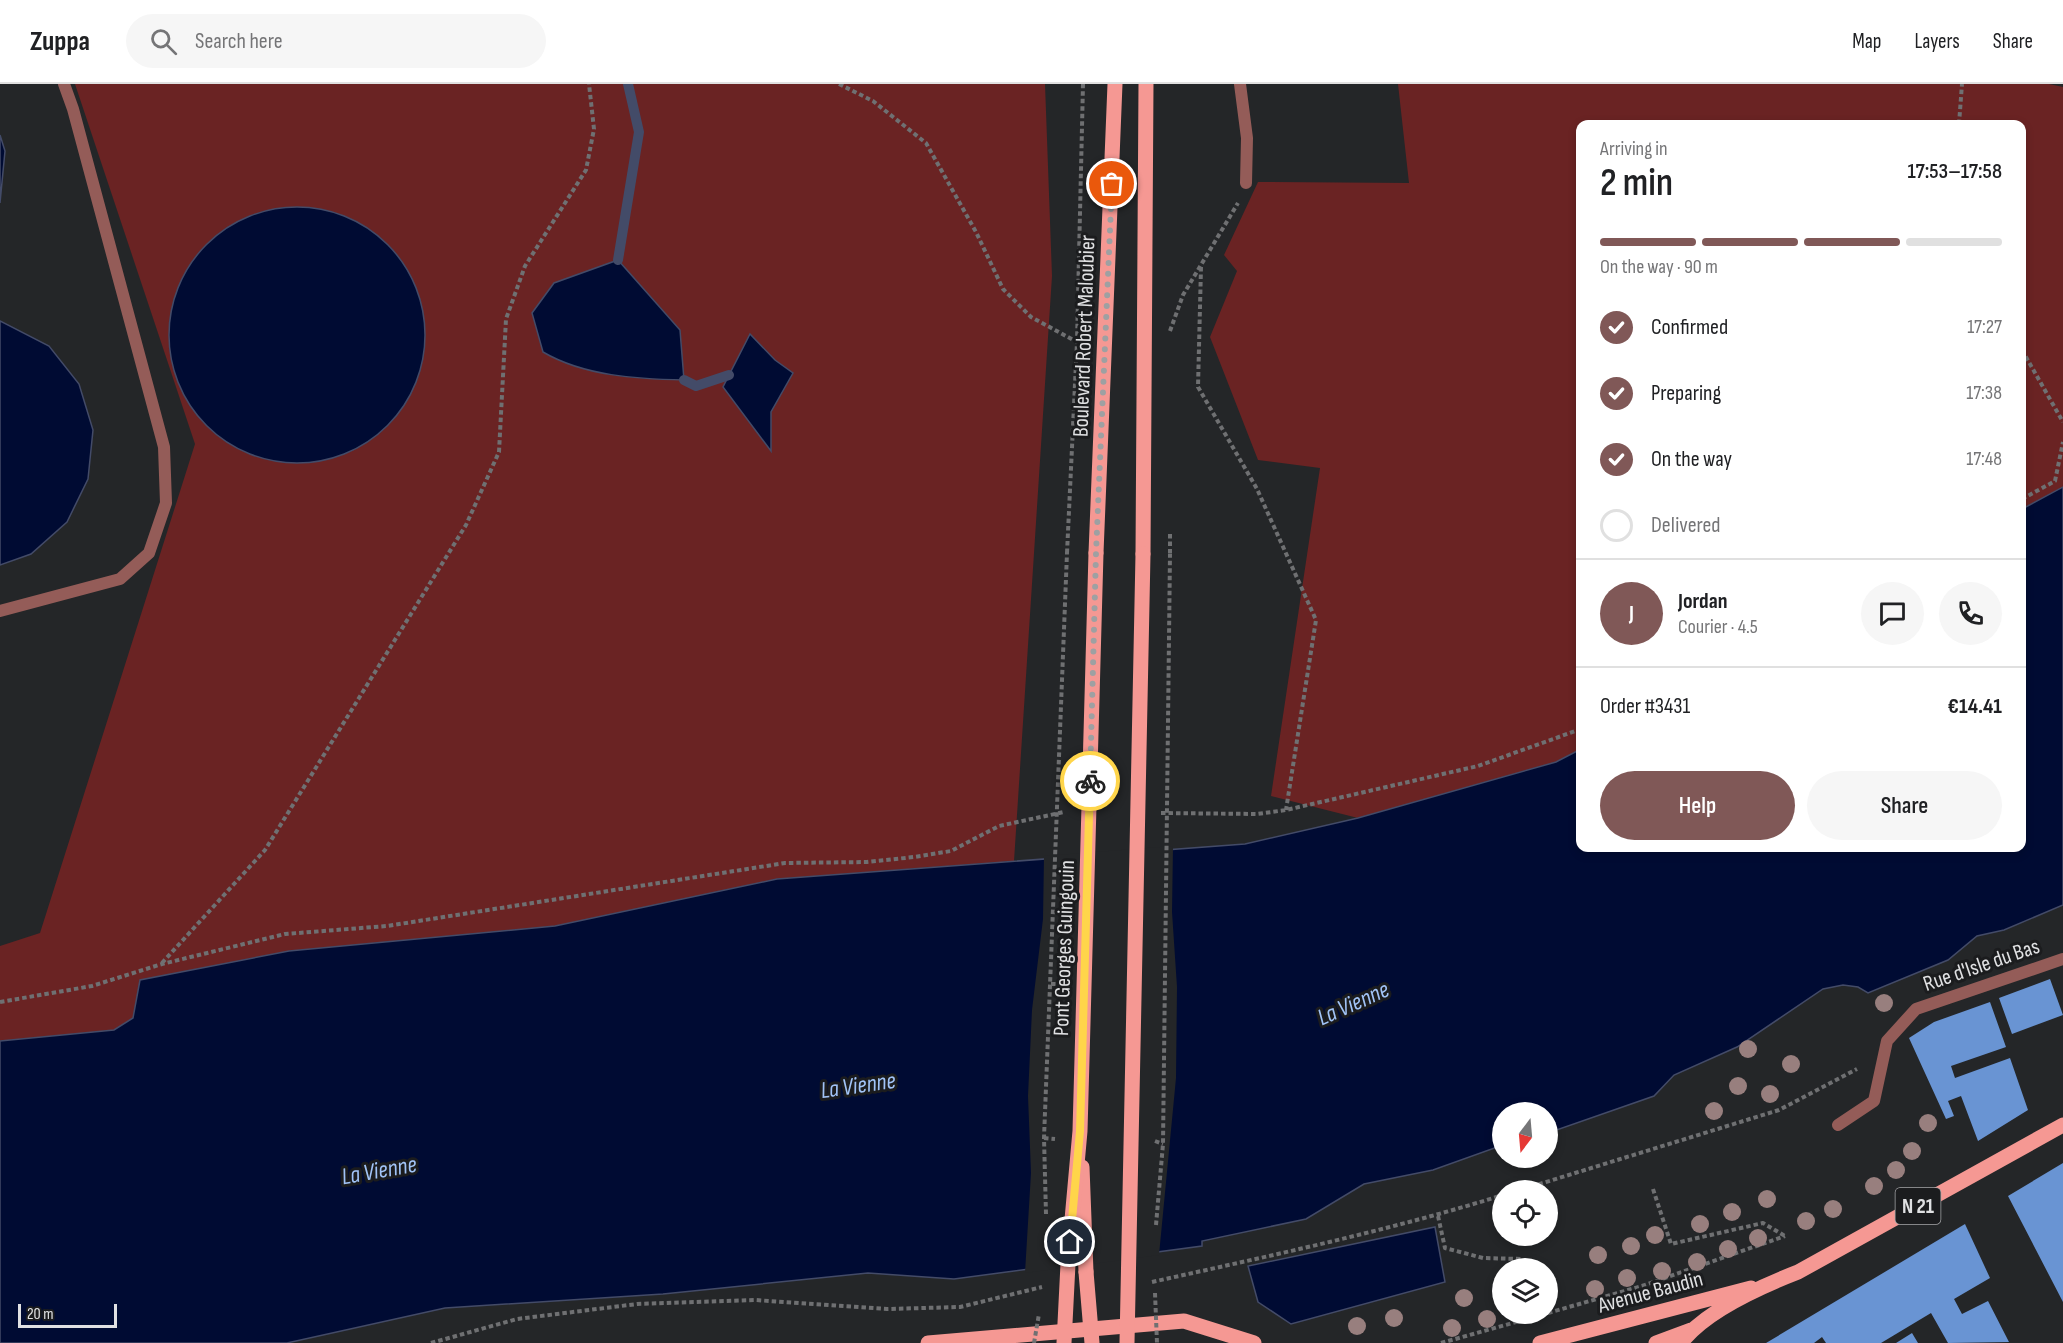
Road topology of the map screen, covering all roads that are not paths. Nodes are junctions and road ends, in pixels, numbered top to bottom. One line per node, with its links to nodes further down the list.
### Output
1 (64, 84): 7 (lane)
2 (1115, 84): 6 (main road, Boulevard Robert Maloubier)
3 (1146, 84): 17 (main road, bridge)
4 (1240, 84): 5 (lane)
5 (1246, 183)
6 (1096, 553): 11 (main road, Pont Georges Guingouin, bridge)
7 (0, 611)
8 (2063, 959): 9 (lane, Rue d'Isle du Bas)
9 (1838, 1125)
10 (2063, 1125): 12 (main road, N 21)
11 (1080, 1131): 15 (main road, Pont Georges Guingouin, bridge); 16 (main road, bridge)
12 (1771, 1283): 13 (main road, N 21); 19 (main road, Avenue Baudin / N 21)
13 (1686, 1337): 20 (main road, N 21)
14 (928, 1343): 18 (main road)
15 (1064, 1343)
16 (1092, 1343)
17 (1127, 1343)
18 (1254, 1343)
19 (1540, 1343)
20 (1656, 1343)

